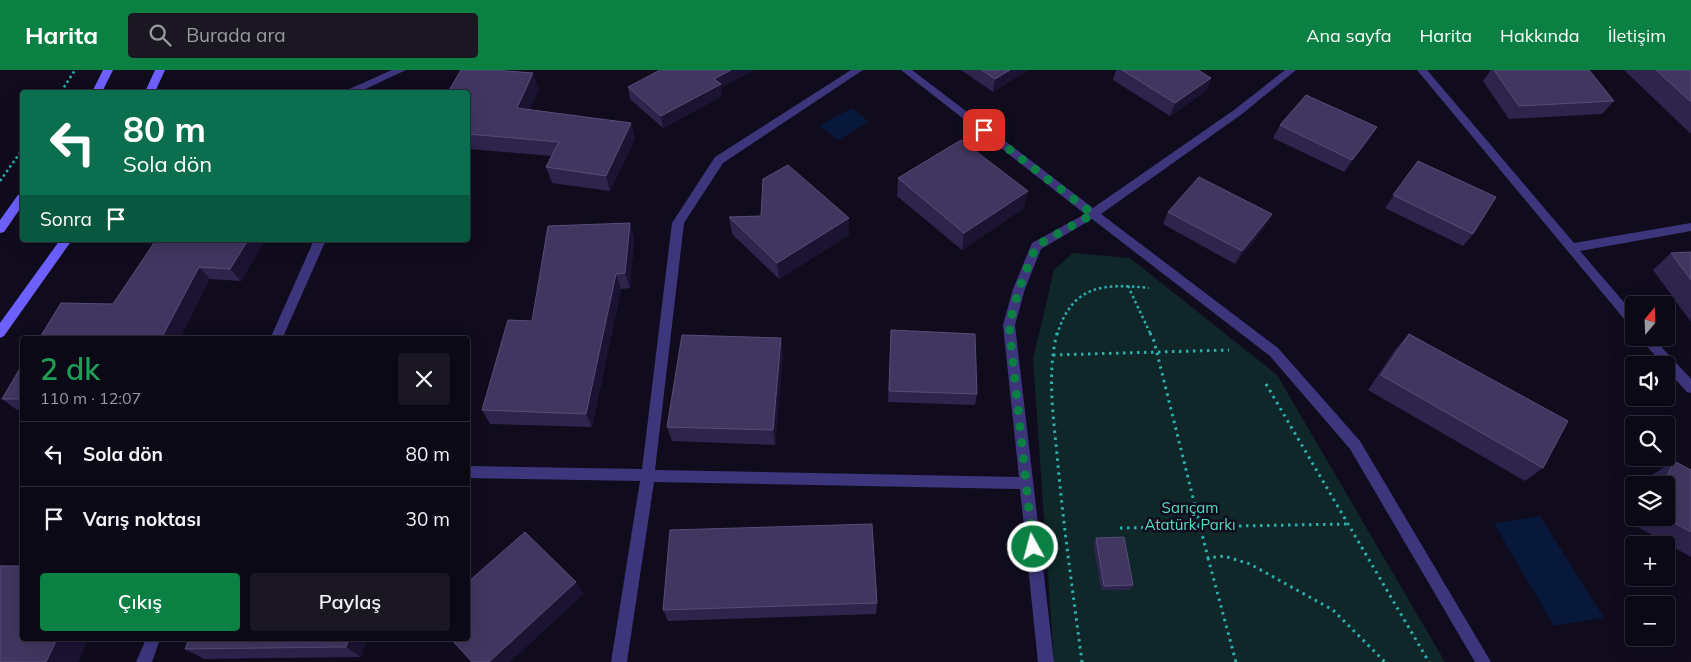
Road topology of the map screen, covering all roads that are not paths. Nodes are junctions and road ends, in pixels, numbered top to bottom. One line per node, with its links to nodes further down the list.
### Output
1 (108, 70): 9 (main road)
2 (160, 70): 10 (main road)
3 (402, 70): 8 (street)
4 (858, 70): 24 (street)
5 (906, 70): 12 (street)
6 (1292, 70): 12 (street)
7 (1422, 70): 17 (street)
8 (372, 88)
9 (98, 90)
10 (151, 90)
11 (20, 201): 14 (main road)
12 (1093, 214): 25 (street); 30 (street)
13 (1691, 227): 17 (street)
14 (0, 229)
15 (65, 242): 19 (main road)
16 (319, 242): 20 (street)
17 (1570, 248): 18 (street)
18 (1625, 312)
19 (0, 333)
20 (277, 336)
21 (1653, 346): 22 (street)
22 (1691, 388)
23 (470, 472): 24 (street)
24 (648, 475): 25 (street); 28 (street)
25 (1025, 483): 29 (street)
26 (152, 641): 27 (street)
27 (144, 662)
28 (619, 662)
29 (1046, 662)
30 (1483, 662)

